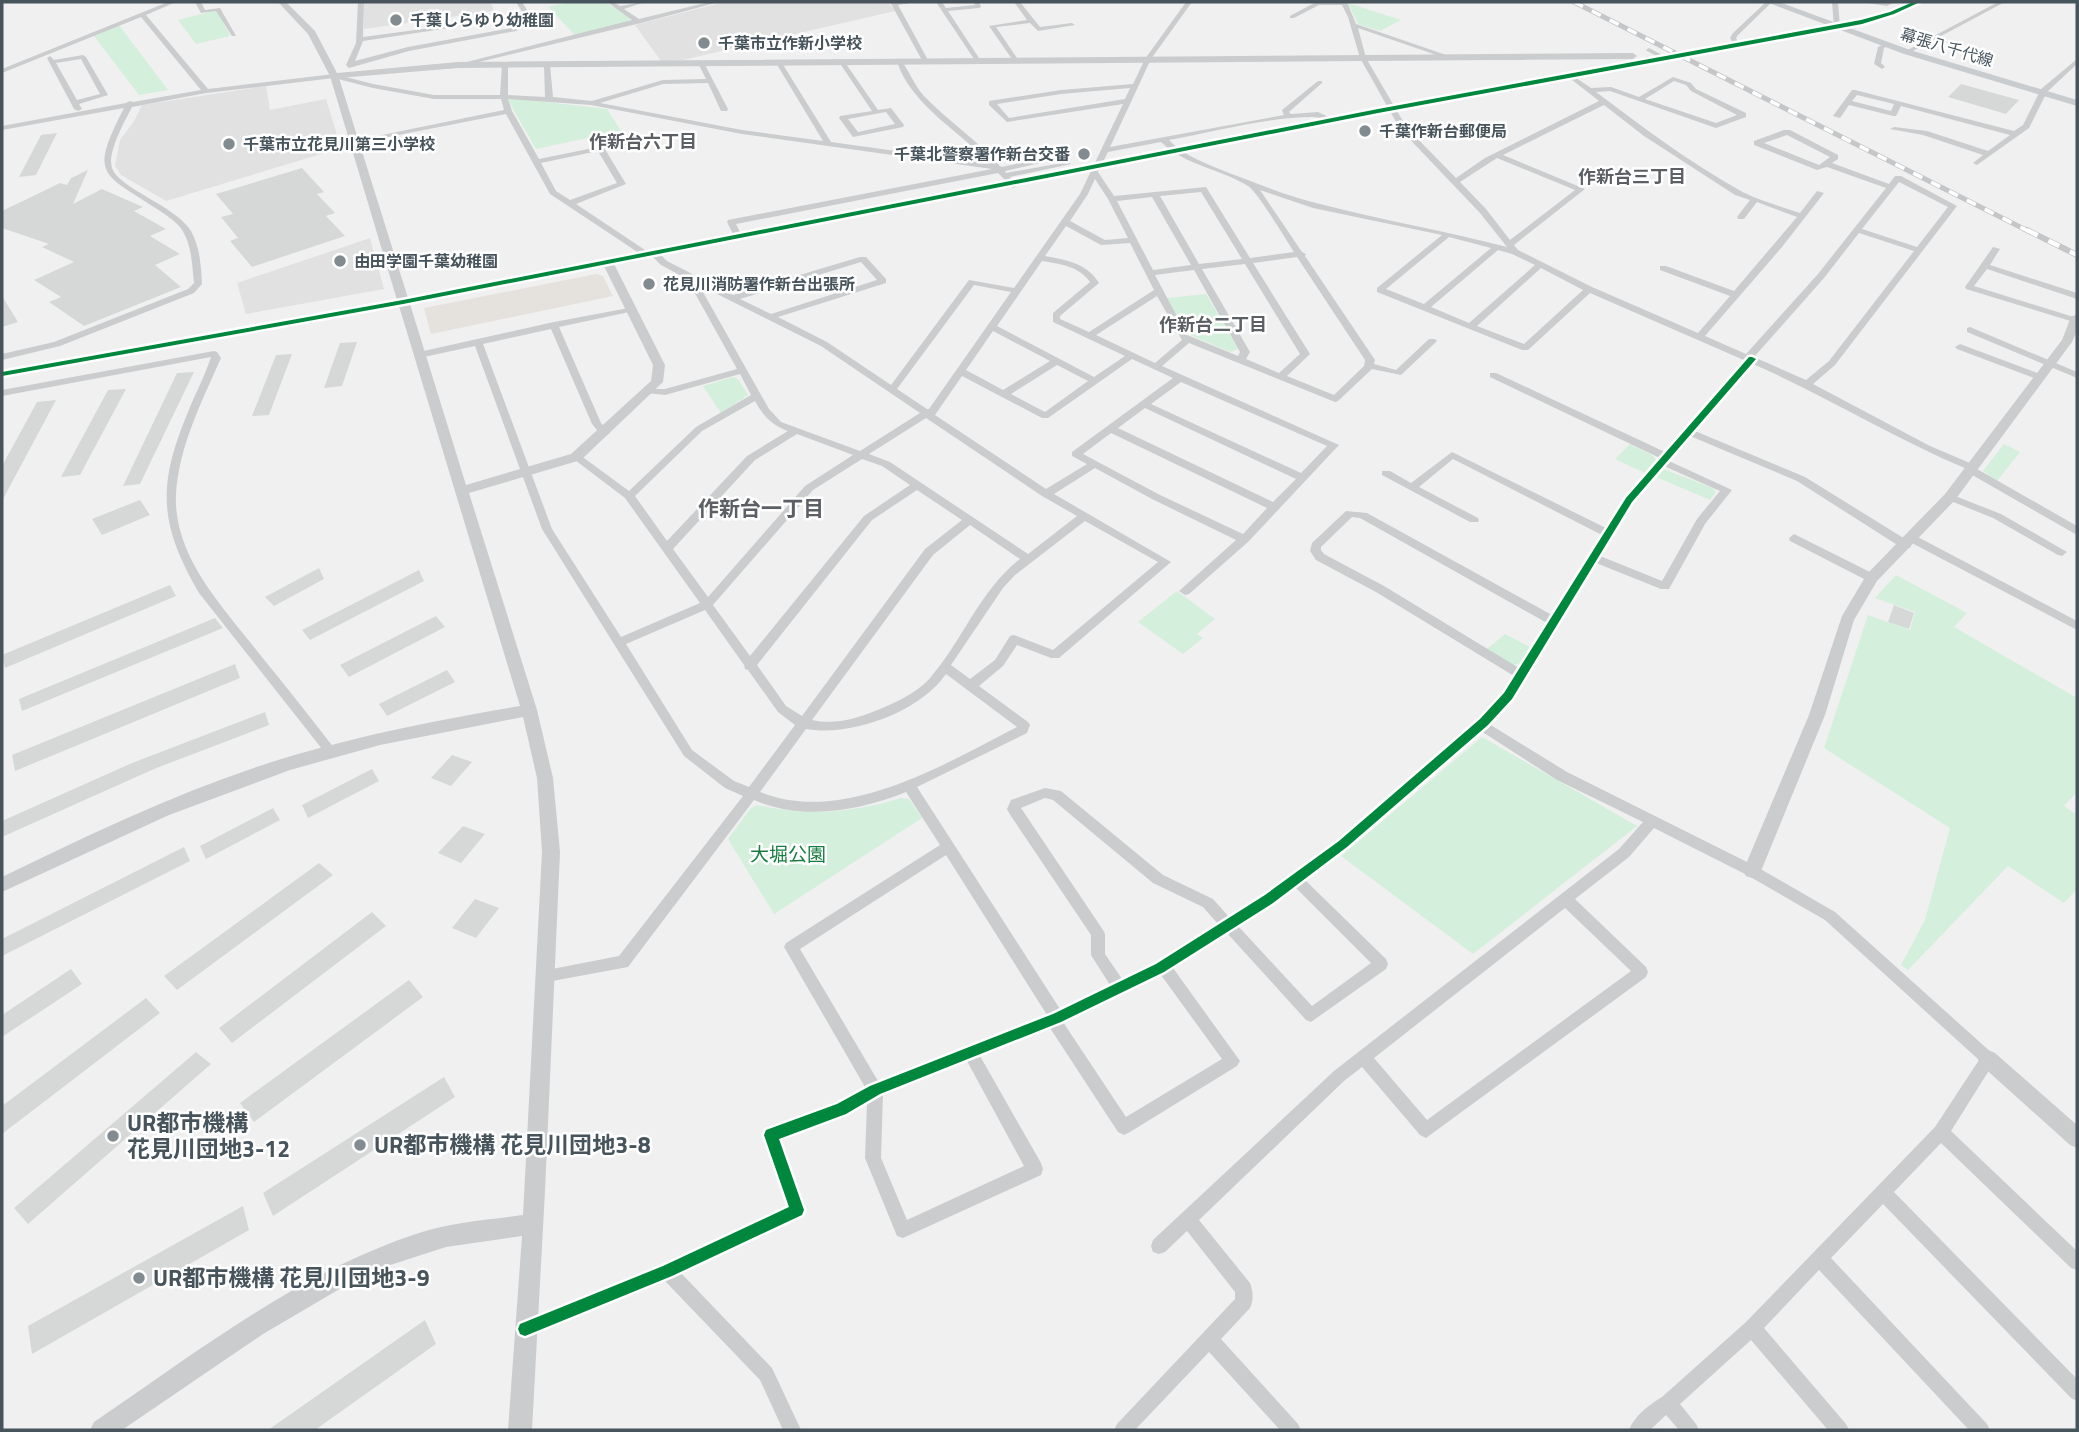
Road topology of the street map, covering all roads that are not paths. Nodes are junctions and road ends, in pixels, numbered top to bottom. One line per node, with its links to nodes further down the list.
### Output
1 (173, 2): 25 (street)
2 (198, 2): 33 (street)
3 (282, 2): 60 (street)
4 (361, 2): 34 (street)
5 (519, 2): 54 (street)
6 (610, 2): 23 (street)
7 (642, 2): 23 (street)
8 (713, 2): 28 (street)
9 (913, 2): 20 (street)
10 (939, 2): 24 (street)
11 (976, 2): 24 (street)
12 (1017, 2): 27 (street)
13 (1189, 2): 43 (street)
14 (1770, 2): 31 (main road, 幕張八千代線); 35 (street)
15 (1835, 2): 31 (street)
16 (1864, 2): 22 (street)
17 (1892, 2): 22 (street)
18 (1917, 2): 31 (street)
19 (2002, 2): 38 (street)
20 (893, 3): 51 (street)
21 (1345, 3): 26 (street); 30 (street)
22 (1880, 3)
23 (619, 8): 28 (street)
24 (944, 10): 44 (street)
25 (142, 14): 39 (street); 66 (street)
26 (1292, 17)
27 (1032, 21): 29 (street); 45 (street)
28 (639, 22): 55 (street)
29 (1072, 24)
30 (1354, 25): 40 (street); 41 (street)
31 (1837, 26): 35 (street); 36 (main road, 幕張八千代線)
32 (453, 27): 34 (street)
33 (234, 35)
34 (362, 39): 54 (street)
35 (1737, 44): 42 (street)
36 (1886, 45): 38 (main road, 幕張八千代線); 58 (street)
37 (1649, 50): 42 (street)
38 (1907, 52): 67 (main road, 幕張八千代線)
39 (43, 54): 48 (street); 59 (street)
40 (1447, 57): 41 (street); 46 (street)
41 (1363, 58): 43 (street); 82 (street)
42 (1666, 59): 46 (street)
43 (1147, 60): 45 (street); 64 (street)
44 (978, 61): 45 (street); 51 (street)
45 (1016, 61)
46 (1650, 61): 61 (street)
47 (2077, 61): 67 (street)
48 (52, 62): 75 (street); 75 (street)
49 (842, 62): 50 (street); 53 (street); 81 (street)
50 (900, 62): 51 (street); 103 (street)
51 (926, 62)
52 (701, 63): 53 (street); 57 (street); 62 (street)
53 (779, 63): 94 (street)
54 (349, 65): 60 (street)
55 (458, 65): 56 (street); 60 (street)
56 (505, 65): 57 (street); 68 (street)
57 (547, 65): 69 (street)
58 (1882, 67)
59 (2, 71)
60 (338, 75): 66 (street); 68 (street); 93 (street)
61 (1573, 77): 65 (street); 82 (street)
62 (709, 80): 77 (street); 79 (street)
63 (1320, 82): 84 (street)
64 (1135, 86): 71 (street); 71 (street)
65 (1591, 90): 70 (street); 72 (street)
66 (206, 91): 76 (street)
67 (2044, 91): 78 (main road, 幕張八千代線); 90 (street)
68 (504, 96): 69 (street); 80 (street)
69 (549, 98): 77 (street)
70 (1640, 99): 70 (street)
71 (1128, 101): 95 (street)
72 (1606, 101): 98 (street); 111 (street)
73 (1847, 102): 74 (street); 74 (street); 85 (street)
74 (1899, 102): 90 (street)
75 (75, 103): 83 (street)
76 (130, 103): 83 (street); 159 (street)
77 (591, 103): 94 (street)
78 (2077, 103)
79 (724, 109)
80 (508, 111): 93 (street); 99 (street)
81 (876, 112): 81 (street)
82 (1393, 112): 86 (street); 91 (street); 104 (street)
83 (80, 113): 88 (street)
84 (1289, 116): 86 (street); 87 (street)
85 (1837, 116)
86 (1329, 121): 91 (street)
87 (1250, 124): 91 (street); 92 (street)
88 (2, 128)
89 (1894, 129): 97 (street)
90 (2015, 134): 97 (street)
91 (1264, 137): 96 (street)
92 (1164, 140): 95 (street); 96 (street)
93 (352, 142): 142 (street)
94 (830, 145): 103 (street)
95 (1104, 150): 102 (street)
96 (1180, 153): 102 (street); 105 (street)
97 (1989, 154): 100 (street)
98 (1498, 156): 104 (street); 122 (street)
99 (537, 162): 112 (street); 112 (street)
100 (1978, 163)
101 (1826, 164): 101 (street); 106 (street)
102 (1097, 169): 103 (street); 110 (street); 116 (street)
103 (1006, 178): 103 (street); 107 (street); 113 (street)
104 (1455, 182): 122 (street)
105 (1254, 186): 118 (street); 126 (street)
106 (1891, 187): 117 (street); 124 (street)
107 (890, 192): 113 (street); 119 (street)
108 (1820, 193): 114 (street)
109 (1156, 194): 110 (street); 129 (street); 132 (street)
110 (1112, 199): 120 (street)
111 (1755, 199): 114 (street); 115 (street)
112 (570, 203): 125 (street)
113 (899, 205): 119 (street)
114 (1802, 216): 139 (street)
115 (1741, 217)
116 (1064, 221): 120 (street); 127 (street)
117 (1858, 230): 124 (street); 160 (street)
118 (1448, 234): 121 (street); 143 (street)
119 (738, 236): 125 (street)
120 (1133, 240): 134 (street)
121 (1497, 247): 122 (street); 143 (street)
122 (1512, 248): 130 (street)
123 (1996, 249): 131 (street)
124 (1919, 250): 175 (street)
125 (649, 253): 128 (street); 135 (street)
126 (1302, 254): 129 (street); 164 (street)
127 (1038, 258): 137 (street); 151 (street)
128 (607, 261): 142 (street); 144 (street)
129 (1247, 262): 132 (street); 171 (street)
130 (1540, 265): 136 (street); 148 (street)
131 (1984, 266): 140 (street); 146 (street)
132 (1197, 267): 134 (street); 162 (street)
133 (1663, 268): 139 (street)
134 (1150, 273): 138 (street)
135 (690, 277): 141 (street); 166 (street)
136 (1589, 289): 148 (street); 152 (street)
137 (1018, 291): 149 (street); 176 (street)
138 (1159, 291): 151 (street); 153 (street)
139 (1737, 295): 152 (street)
140 (2077, 296)
141 (733, 298): 145 (street); 145 (street)
142 (403, 302): 157 (street); 168 (street)
143 (1425, 308): 148 (street)
144 (631, 309): 147 (street); 177 (street)
145 (770, 317): 176 (street)
146 (2077, 319): 163 (street)
147 (554, 325): 155 (street); 186 (street)
148 (1471, 326)
149 (992, 327): 161 (street); 167 (street)
150 (1970, 330): 163 (street)
151 (1089, 336): 158 (street)
152 (1699, 337): 160 (street)
153 (1188, 339): 162 (street); 165 (street)
154 (1432, 341): 164 (street)
155 (478, 342): 157 (street); 192 (street)
156 (1959, 348): 172 (street)
157 (419, 355): 197 (street)
158 (1130, 356): 165 (street); 174 (street)
159 (2, 357)
160 (1751, 358): 175 (street); 185 (street)
161 (1056, 360): 174 (street); 179 (street)
162 (1241, 360): 171 (street)
163 (2051, 363): 170 (street); 172 (street)
164 (1369, 365): 171 (street)
165 (1155, 367): 173 (street)
166 (743, 370): 177 (street); 180 (street)
167 (962, 372): 179 (street); 182 (street)
168 (2, 374)
169 (1493, 374): 189 (street)
170 (2077, 375)
171 (1281, 376)
172 (2040, 377): 191 (street)
173 (1180, 379): 181 (street); 194 (street)
174 (1095, 381): 179 (street)
175 (1807, 384): 191 (street)
176 (892, 390): 182 (street)
177 (650, 391): 186 (street)
178 (2, 393): 227 (street)
179 (1004, 394)
180 (757, 396): 184 (street); 199 (street)
181 (1145, 405): 183 (street); 194 (street)
182 (930, 413): 187 (street); 198 (street)
183 (1111, 429): 190 (street); 201 (street)
184 (795, 431): 187 (street); 210 (street)
185 (1687, 431): 189 (street); 209 (street)
186 (605, 433): 188 (street)
187 (861, 454): 195 (street); 216 (street)
188 (576, 457): 192 (street); 199 (street)
189 (1663, 459): 206 (street); 212 (street)
190 (1094, 464): 198 (street); 208 (street)
191 (1972, 469): 200 (street); 205 (street)
192 (526, 473): 197 (street); 219 (street)
193 (1386, 473): 196 (street)
194 (1302, 478): 201 (street)
195 (917, 485): 203 (street); 220 (street)
196 (1412, 488): 204 (street); 206 (street)
197 (461, 491): 224 (street)
198 (1046, 494): 202 (street)
199 (629, 495): 210 (street)
200 (1950, 497): 209 (street); 211 (street)
201 (1274, 507): 208 (street)
202 (1084, 516): 213 (street); 223 (street)
203 (971, 519): 213 (street); 225 (street)
204 (1474, 520)
205 (2077, 531)
206 (1607, 533): 212 (street)
207 (1794, 538): 214 (street)
208 (1244, 539): 215 (street)
209 (1909, 542): 214 (street); 218 (street)
210 (667, 548): 216 (street)
211 (2062, 552)
212 (1594, 558): 217 (street)
213 (1028, 559): 221 (street)
214 (1872, 578): 232 (street)
215 (1185, 591)
216 (708, 605): 219 (street); 220 (street)
217 (1554, 621): 222 (street); 222 (street)
218 (2077, 626)
219 (620, 642): 229 (street)
220 (749, 666): 225 (street)
221 (945, 667): 223 (street); 225 (street)
222 (1521, 675): 226 (street)
223 (970, 686): 228 (street)
224 (529, 710): 227 (street); 238 (street)
225 (804, 723): 229 (street)
226 (1481, 725): 230 (street); 233 (street)
227 (330, 751): 234 (street)
228 (910, 787): 229 (street); 231 (street)
229 (750, 796): 238 (street)
230 (1652, 821): 232 (street); 235 (street)
231 (949, 846): 240 (street); 244 (street)
232 (1752, 871): 243 (street)
233 (1296, 879): 236 (street); 236 (street)
234 (2, 885)
235 (1565, 899): 242 (street); 242 (street)
236 (1229, 924): 237 (street); 239 (street)
237 (1163, 966): 239 (street); 240 (street)
238 (547, 975): 249 (street)
239 (1120, 988): 240 (street)
240 (1055, 1019): 241 (street)
241 (970, 1052): 244 (street); 244 (street)
242 (1364, 1058): 248 (street)
243 (1988, 1059): 245 (street); 246 (street)
244 (875, 1090): 253 (street)
245 (1941, 1132): 247 (street); 252 (street)
246 (2077, 1138)
247 (1884, 1193): 251 (street); 257 (street)
248 (1188, 1220): 250 (street); 256 (street)
249 (533, 1224): 255 (street); 259 (street)
250 (1159, 1246)
251 (1820, 1259): 254 (street); 267 (street)
252 (2077, 1262)
253 (667, 1270): 255 (street); 261 (street)
254 (1752, 1328): 258 (street); 266 (street)
255 (525, 1329): 260 (street)
256 (1209, 1339): 262 (street); 263 (street)
257 (2077, 1392)
258 (1668, 1403): 264 (street); 265 (street)
259 (102, 1430)
260 (520, 1430)
261 (792, 1430)
262 (1124, 1430)
263 (1291, 1430)
264 (1638, 1430)
265 (1690, 1430)
266 (1840, 1430)
267 (1981, 1430)

